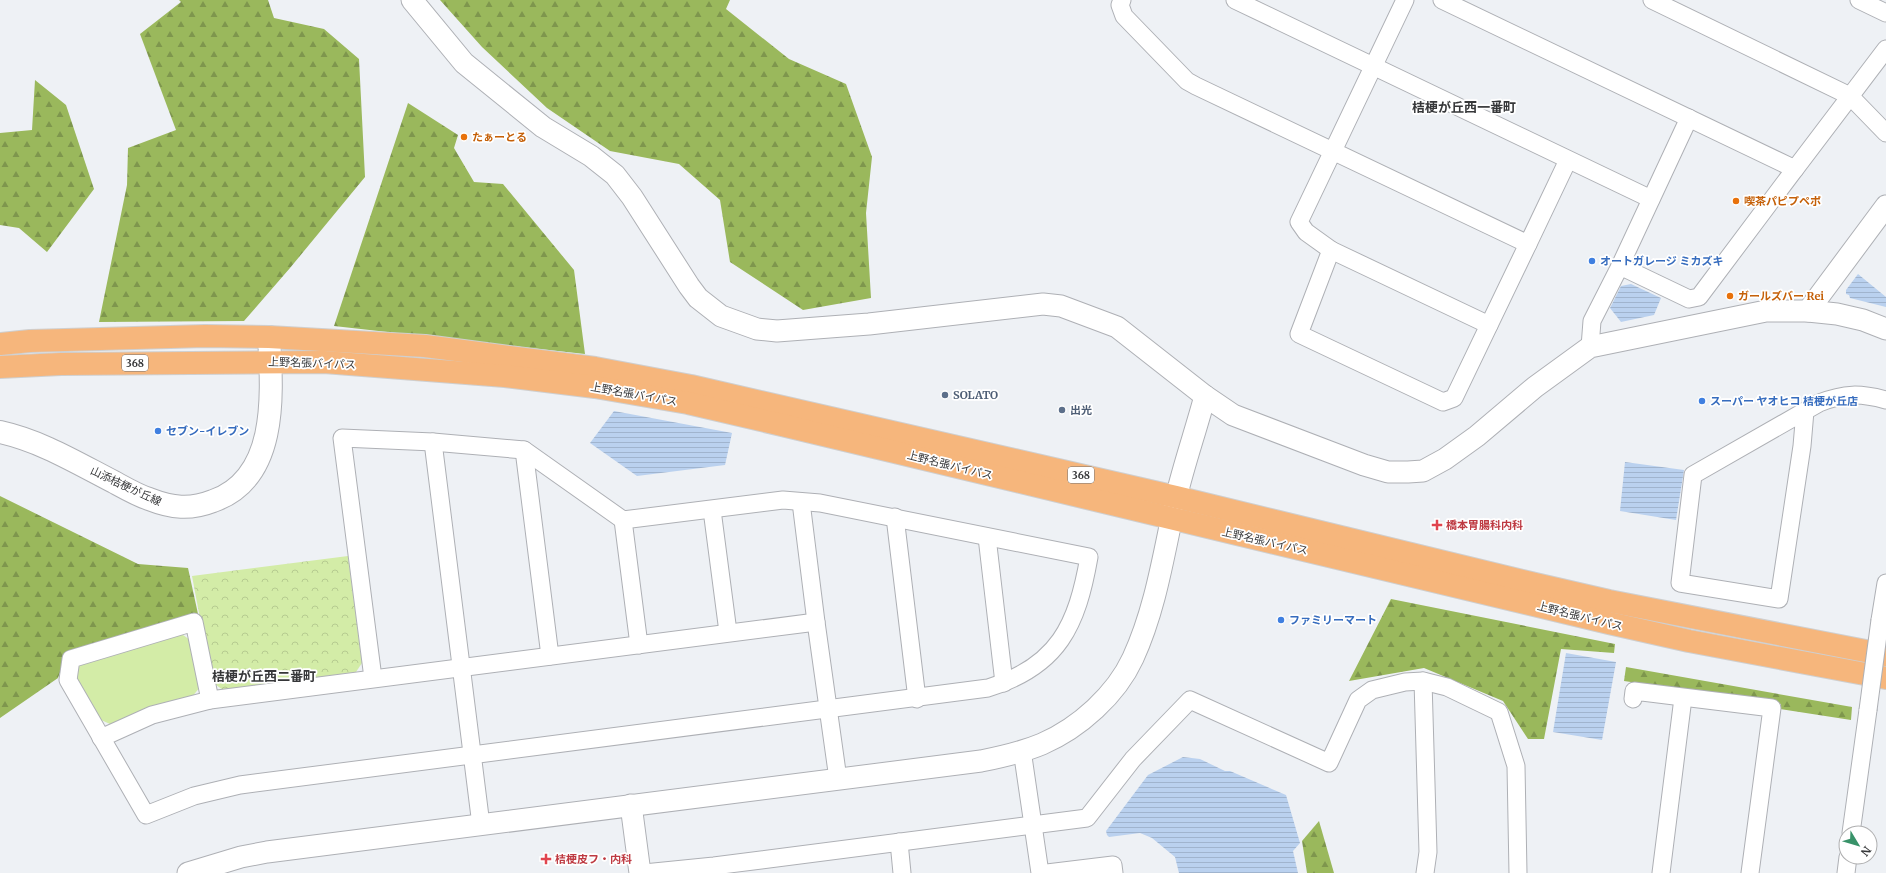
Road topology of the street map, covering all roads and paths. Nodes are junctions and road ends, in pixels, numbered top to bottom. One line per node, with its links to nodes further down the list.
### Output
1 (412, 0): 30 (street)
2 (1122, 0): 14 (street)
3 (1235, 0): 10 (street)
4 (1405, 0): 10 (street)
5 (1442, 0): 12 (street)
6 (1652, 0): 11 (street)
7 (1859, 0): 8 (street)
8 (1886, 13)
9 (1886, 49): 11 (street)
10 (1373, 66): 14 (street); 15 (street)
11 (1850, 96): 13 (street); 16 (street)
12 (1689, 118): 16 (street); 17 (street)
13 (1886, 133)
14 (1332, 150): 19 (street); 20 (street)
15 (1568, 160): 17 (street); 19 (street)
16 (1795, 169): 21 (street)
17 (1651, 199): 21 (street)
18 (1886, 206): 22 (street)
19 (1528, 244): 23 (street)
20 (1331, 250): 23 (street); 23 (street)
21 (1620, 266): 27 (street)
22 (1808, 311): 24 (street); 27 (street)
23 (1489, 325)
24 (1886, 329)
25 (269, 337): 26 (highway, 上野名張バイパス / 368); 28 (main road, 山添桔梗が丘線); 36 (highway, 上野名張バイパス / 368)
26 (0, 344)
27 (1590, 347): 30 (street)
28 (270, 362): 29 (highway, 上野名張バイパス / 368); 33 (main road, 山添桔梗が丘線); 40 (highway, 上野名張バイパス / 368)
29 (0, 367)
30 (1205, 396): 36 (street)
31 (1886, 400): 32 (street)
32 (1805, 412): 32 (street)
33 (0, 432)
34 (433, 442): 35 (street); 49 (street); 50 (street)
35 (524, 450): 41 (street); 48 (street)
36 (1176, 497): 40 (street); 47 (highway, 上野名張バイパス / 368)
37 (801, 502): 38 (street); 39 (street); 44 (street)
38 (712, 510): 41 (street); 45 (street)
39 (895, 517): 42 (street); 54 (street)
40 (1172, 519): 51 (highway, 上野名張バイパス / 368); 60 (street)
41 (623, 520): 46 (street)
42 (987, 537): 53 (street); 53 (street)
43 (1886, 583): 66 (street, bridge)
44 (816, 622): 45 (street); 58 (street)
45 (728, 632): 46 (street)
46 (640, 645): 48 (street)
47 (1886, 654)
48 (550, 656): 49 (street)
49 (462, 667): 50 (street); 61 (street)
50 (373, 678): 57 (street)
51 (1886, 678)
52 (1423, 681): 64 (street); 76 (street); 77 (street)
53 (1004, 683): 54 (street)
54 (917, 698): 58 (street)
55 (1683, 698): 56 (street); 78 (street); 79 (street)
56 (1633, 699)
57 (210, 700): 59 (street); 59 (street)
58 (828, 710): 61 (street); 62 (street)
59 (101, 738): 61 (street)
60 (1022, 750): 62 (street); 64 (street)
61 (472, 755): 65 (street)
62 (838, 779): 63 (street)
63 (631, 805): 65 (street); 70 (street)
64 (1033, 823): 67 (street); 73 (street)
65 (481, 825): 69 (street)
66 (1853, 825)
67 (898, 842): 68 (street); 72 (street)
68 (718, 870): 71 (street)
69 (188, 873)
70 (640, 873)
71 (644, 873)
72 (902, 873)
73 (1040, 873)
74 (1047, 873): 75 (street)
75 (1114, 873)
76 (1425, 873)
77 (1518, 873)
78 (1661, 873)
79 (1750, 873)

